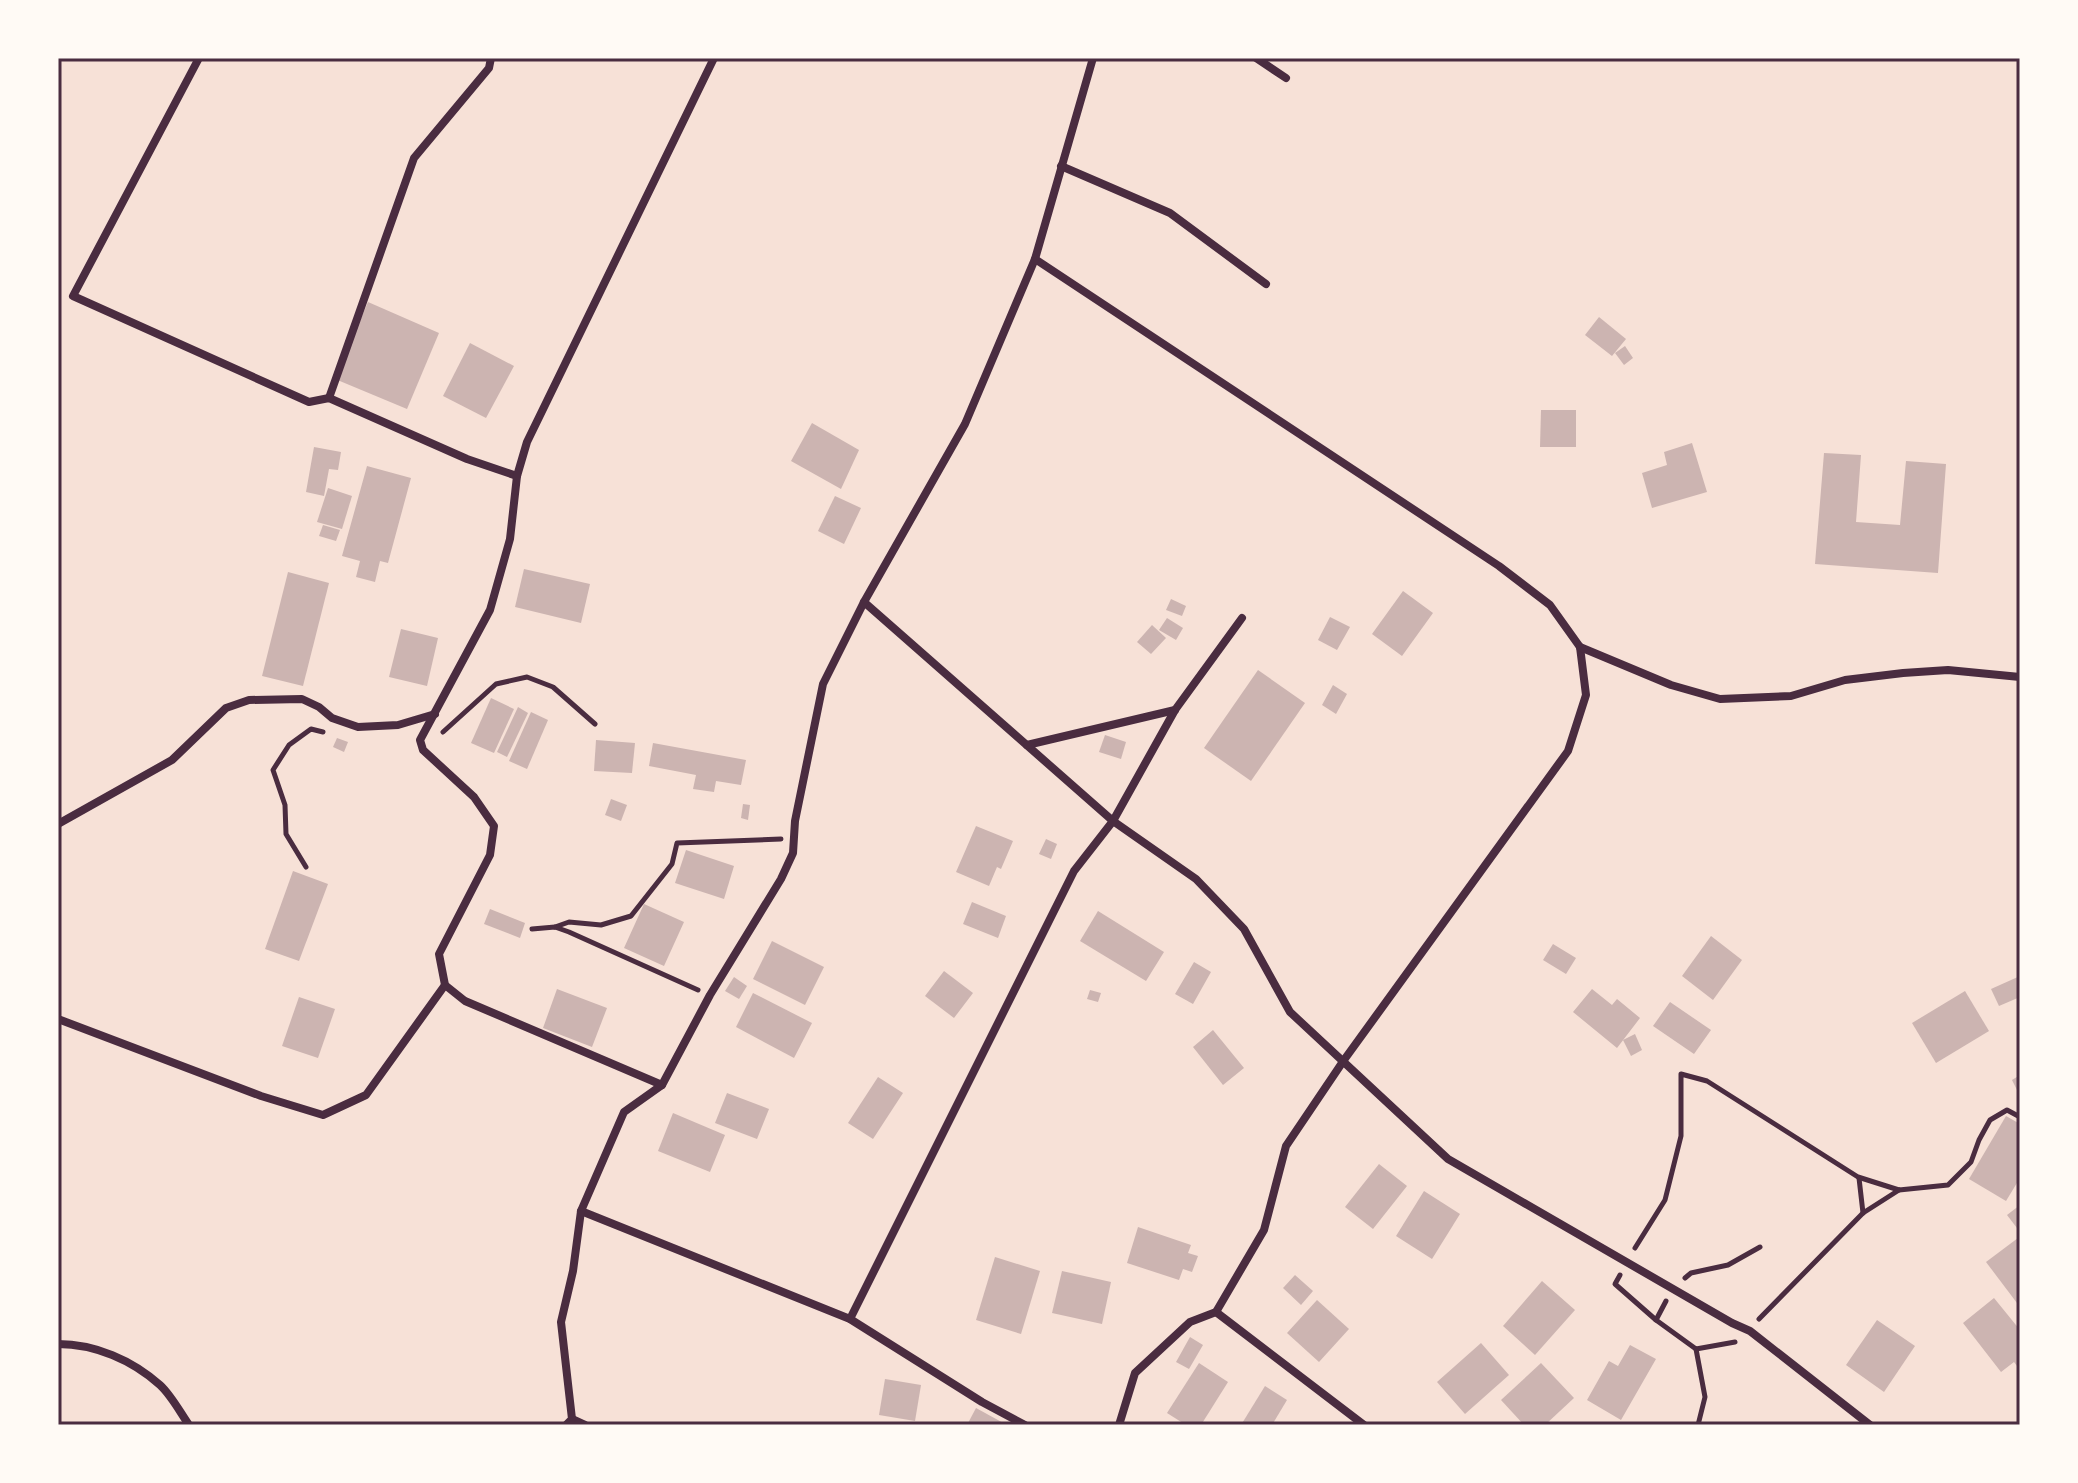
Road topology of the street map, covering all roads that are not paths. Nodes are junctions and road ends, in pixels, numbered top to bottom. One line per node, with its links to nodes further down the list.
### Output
1 (199, 58): 10 (street)
2 (491, 58): 10 (street)
3 (714, 58): 11 (street)
4 (1093, 58): 7 (street)
5 (1256, 58): 6 (street)
6 (1286, 78)
7 (1061, 166): 8 (street); 9 (street)
8 (1035, 259): 12 (street); 14 (street)
9 (1266, 284)
10 (329, 398): 11 (street)
11 (517, 476): 17 (street)
12 (864, 602): 18 (street); 24 (street)
13 (1242, 618): 16 (street)
14 (1580, 647): 15 (street); 23 (street)
15 (2020, 677)
16 (1175, 710): 18 (street); 19 (street)
17 (436, 714): 20 (street); 21 (street)
18 (1027, 745): 19 (street)
19 (1113, 821): 23 (street); 27 (street)
20 (58, 824)
21 (445, 985): 22 (street); 24 (street)
22 (58, 1019)
23 (1344, 1060): 26 (street); 35 (street)
24 (662, 1085): 25 (street)
25 (581, 1211): 27 (street); 29 (street)
26 (1216, 1312): 33 (street); 34 (street)
27 (850, 1319): 32 (street)
28 (58, 1344): 30 (street)
29 (569, 1422): 31 (street)
30 (189, 1425)
31 (585, 1425)
32 (1025, 1425)
33 (1119, 1425)
34 (1364, 1425)
35 (1870, 1425)

